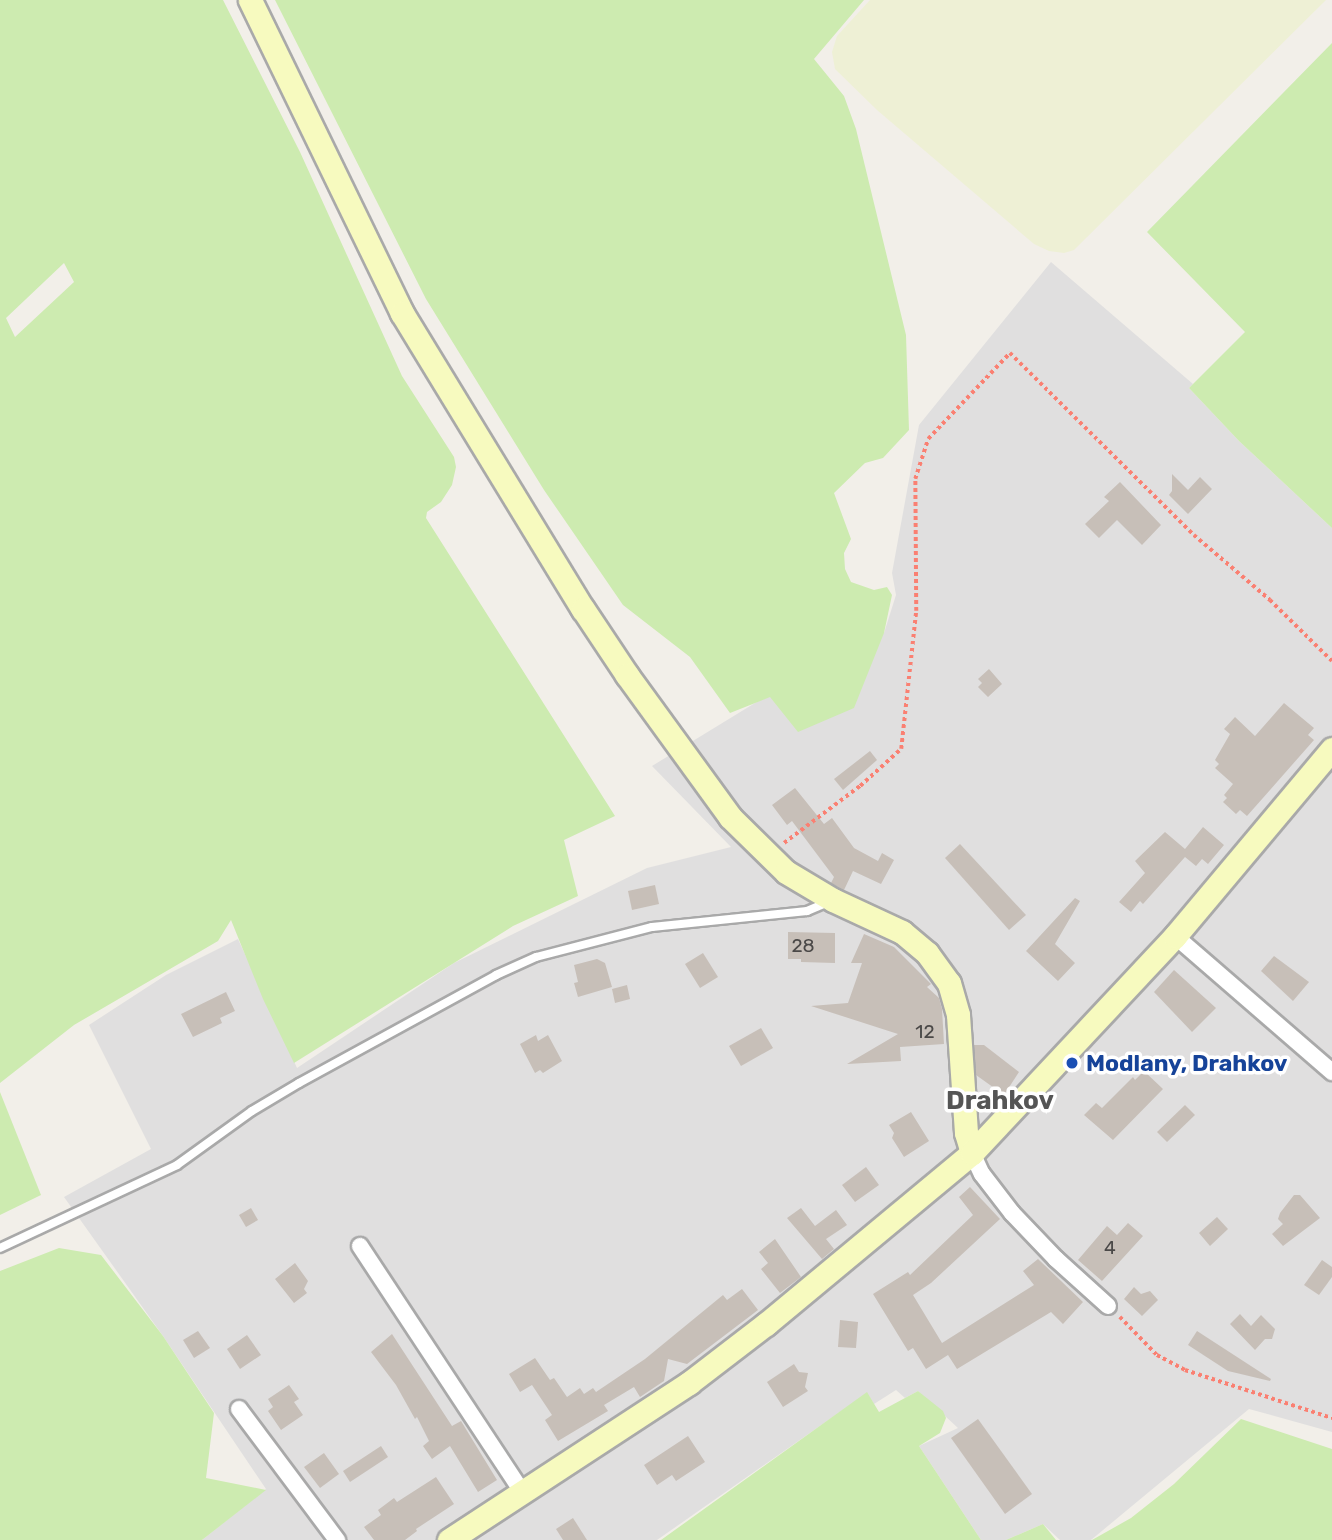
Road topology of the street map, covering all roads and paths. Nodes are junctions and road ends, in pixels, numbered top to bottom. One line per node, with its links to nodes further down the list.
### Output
1 (250, 0): 4 (street)
2 (1332, 661): 4 (path)
3 (1332, 750): 6 (street)
4 (768, 855): 5 (street)
5 (833, 900): 8 (street); 10 (lane)
6 (1175, 936): 7 (street); 8 (street)
7 (1332, 1072)
8 (972, 1153): 11 (street); 14 (street)
9 (360, 1246): 14 (street)
10 (0, 1248)
11 (1108, 1306): 13 (path)
12 (239, 1409): 15 (street)
13 (1332, 1418)
14 (522, 1492): 16 (street)
15 (337, 1540)
16 (449, 1540)

